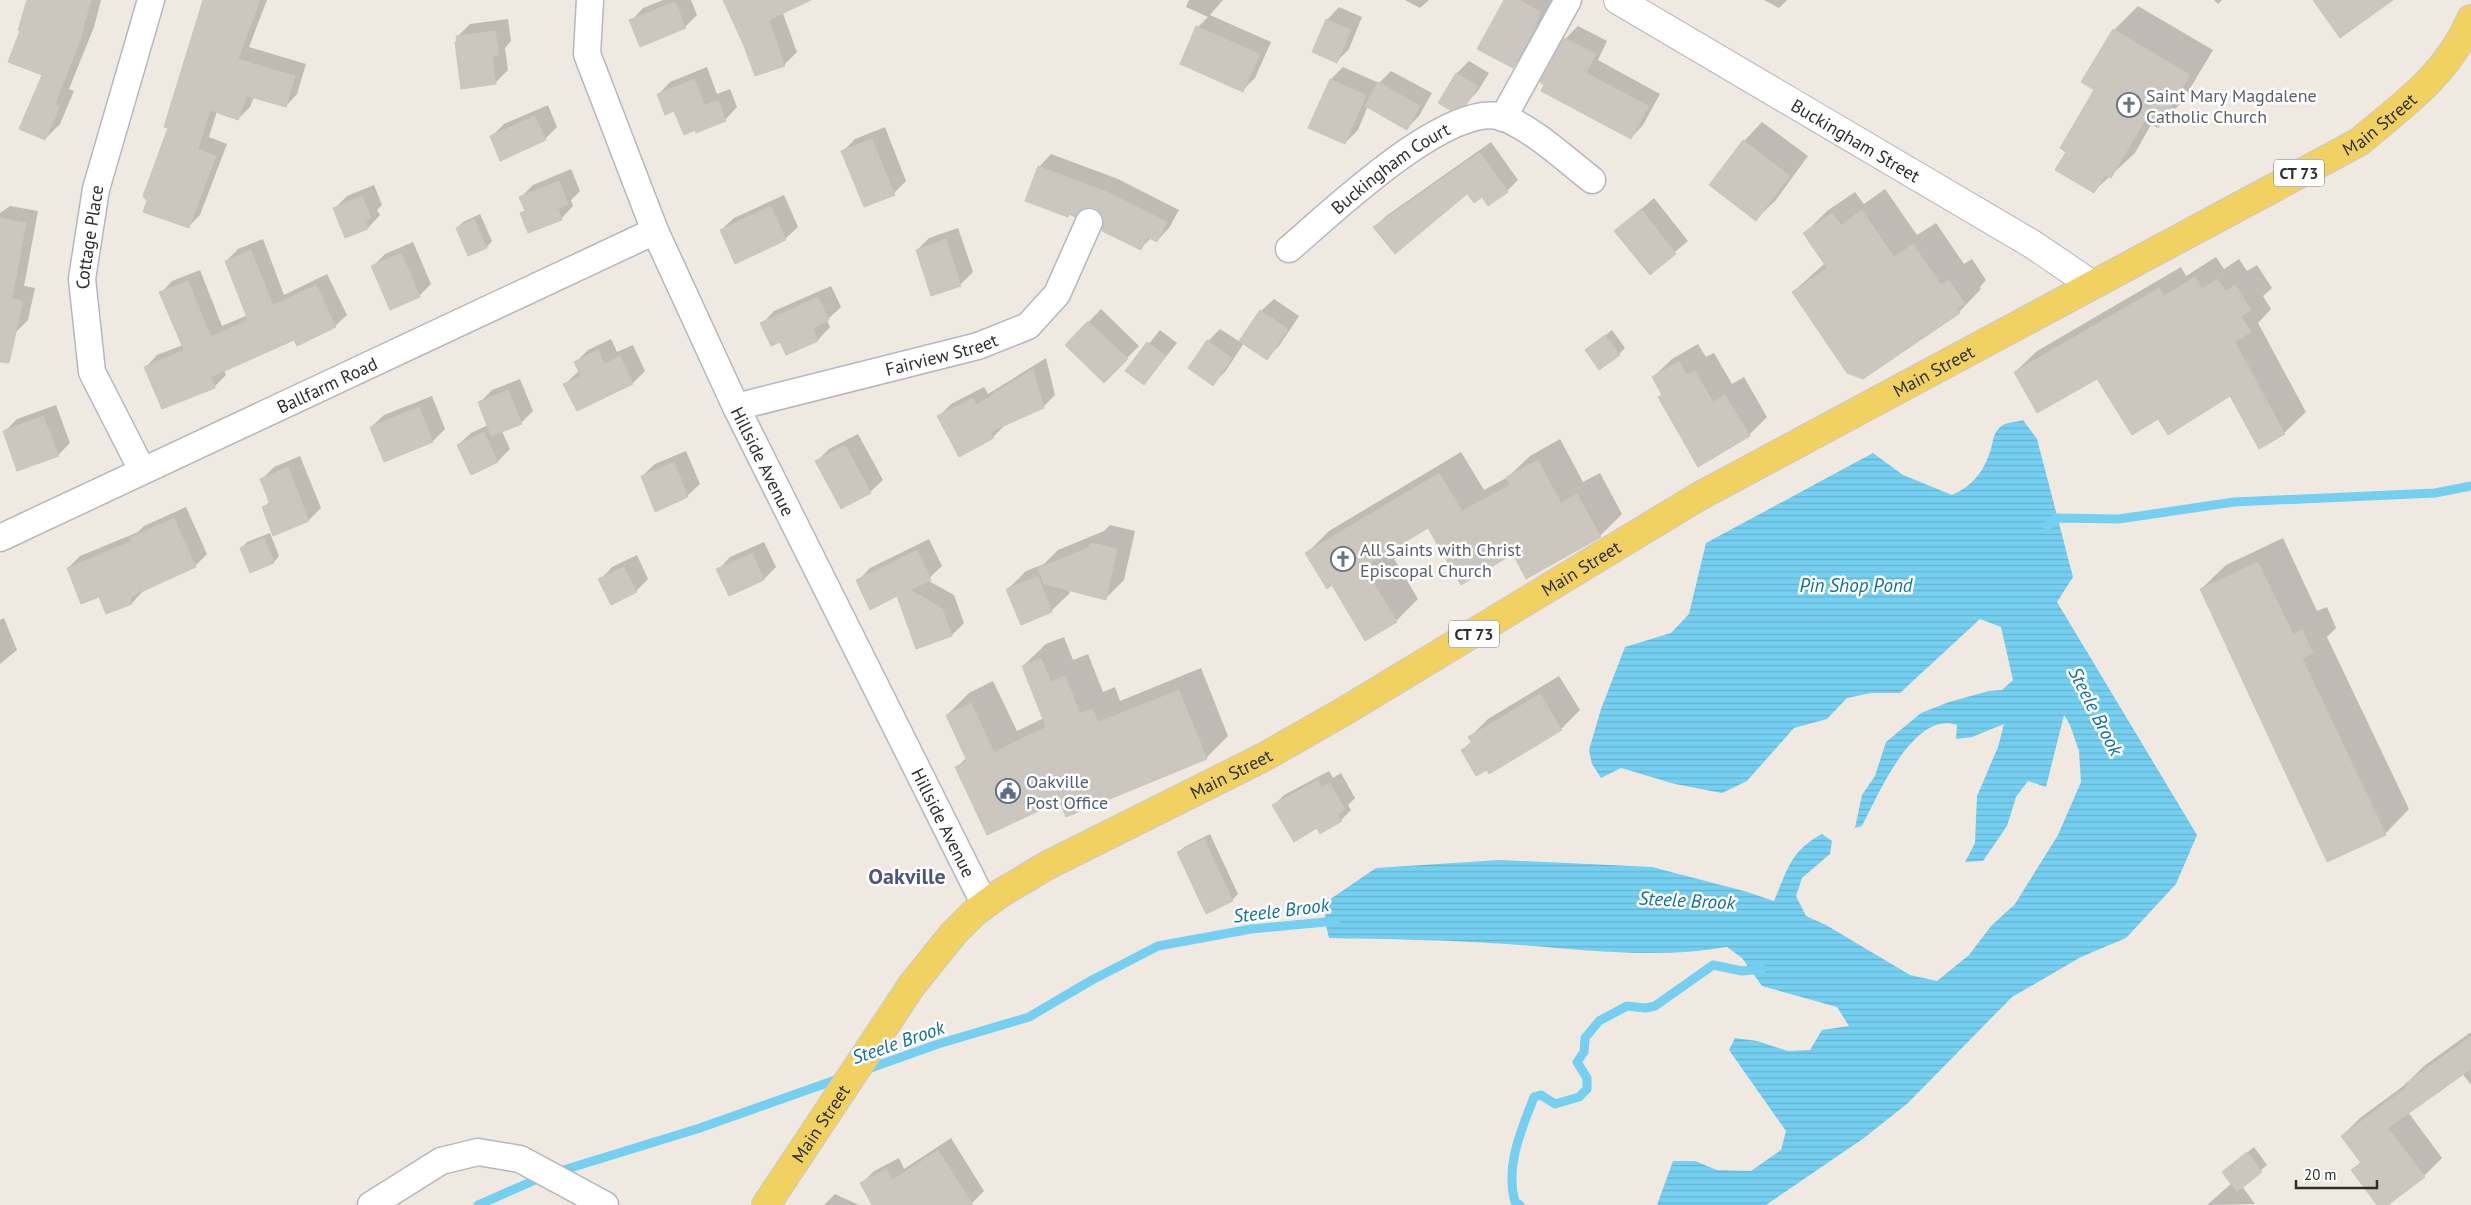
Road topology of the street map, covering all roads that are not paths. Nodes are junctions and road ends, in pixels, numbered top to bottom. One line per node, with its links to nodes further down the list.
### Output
1 (151, 0): 13 (street, Cottage Place)
2 (590, 0): 9 (street, Hillside Avenue)
3 (1568, 0): 6 (street)
4 (1618, 0): 11 (main road, Buckingham Street)
5 (2471, 19): 11 (main road, Main Street / CT 73)
6 (1503, 118): 7 (street, Buckingham Court); 10 (street, Buckingham Court)
7 (1592, 180)
8 (1089, 222): 12 (street, Fairview Street)
9 (655, 231): 12 (street, Hillside Avenue); 13 (street, Ballfarm Road)
10 (1289, 249)
11 (2091, 284): 15 (main road, Main Street / CT 73)
12 (736, 407): 15 (street, Hillside Avenue)
13 (142, 470): 14 (street, Ballfarm Road)
14 (0, 538)
15 (985, 905): 18 (main road, Main Street / CT 73)
16 (371, 1205): 17 (street)
17 (605, 1205)
18 (766, 1205)

